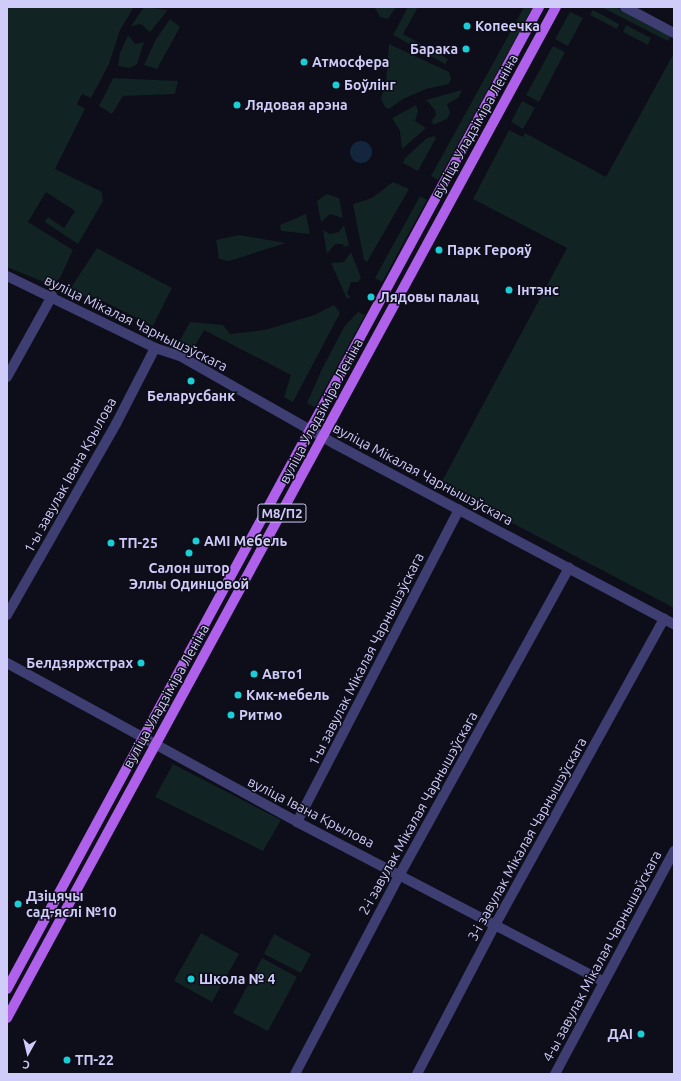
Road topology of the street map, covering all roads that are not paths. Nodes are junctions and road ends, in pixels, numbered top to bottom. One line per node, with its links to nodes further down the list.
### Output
1 (539, 7): 9 (main road, вуліца Уладзіміра Леніна / М8/П2)
2 (556, 7): 10 (main road, вуліца Уладзіміра Леніна / М8/П2)
3 (625, 7): 4 (street)
4 (674, 33)
5 (7, 276): 6 (street, вуліца Мікалая Чарнышэўскага)
6 (52, 296): 7 (street, вуліца Мікалая Чарнышэўскага); 8 (street)
7 (155, 348): 9 (street, вуліца Мікалая Чарнышэўскага); 13 (street, 1-ы завулак Івана Крылова)
8 (7, 377)
9 (311, 430): 10 (street, вуліца Мікалая Чарнышэўскага); 17 (main road, вуліца Уладзіміра Леніна / М8/П2)
10 (322, 437): 11 (street, вуліца Мікалая Чарнышэўскага); 18 (main road, вуліца Уладзіміра Леніна / М8/П2)
11 (460, 510): 12 (street, вуліца Мікалая Чарнышэўскага); 19 (street, 1-ы завулак Мікалая Чарнышэўскага)
12 (569, 568): 14 (street, вуліца Мікалая Чарнышэўскага); 21 (street, 2-і завулак Мікалая Чарнышэўскага)
13 (7, 615)
14 (664, 619): 15 (street, вуліца Мікалая Чарнышэўскага); 22 (street, 3-і завулак Мікалая Чарнышэўскага)
15 (674, 624)
16 (7, 663): 17 (street, вуліца Івана Крылова)
17 (143, 738): 18 (street, вуліца Івана Крылова); 24 (main road, вуліца Уладзіміра Леніна / М8/П2)
18 (155, 745): 19 (street, вуліца Івана Крылова); 25 (main road, вуліца Уладзіміра Леніна / М8/П2)
19 (297, 822): 21 (street, вуліца Івана Крылова)
20 (674, 851): 23 (street, 4-ы завулак Мікалая Чарнышэўскага)
21 (400, 874): 22 (street, вуліца Івана Крылова); 26 (street, 2-і завулак Мікалая Чарнышэўскага)
22 (495, 925): 23 (street, вуліца Івана Крылова); 27 (street, 3-і завулак Мікалая Чарнышэўскага)
23 (604, 982): 28 (street, 4-ы завулак Мікалая Чарнышэўскага)
24 (7, 989)
25 (7, 1018)
26 (295, 1074)
27 (417, 1074)
28 (555, 1074)

